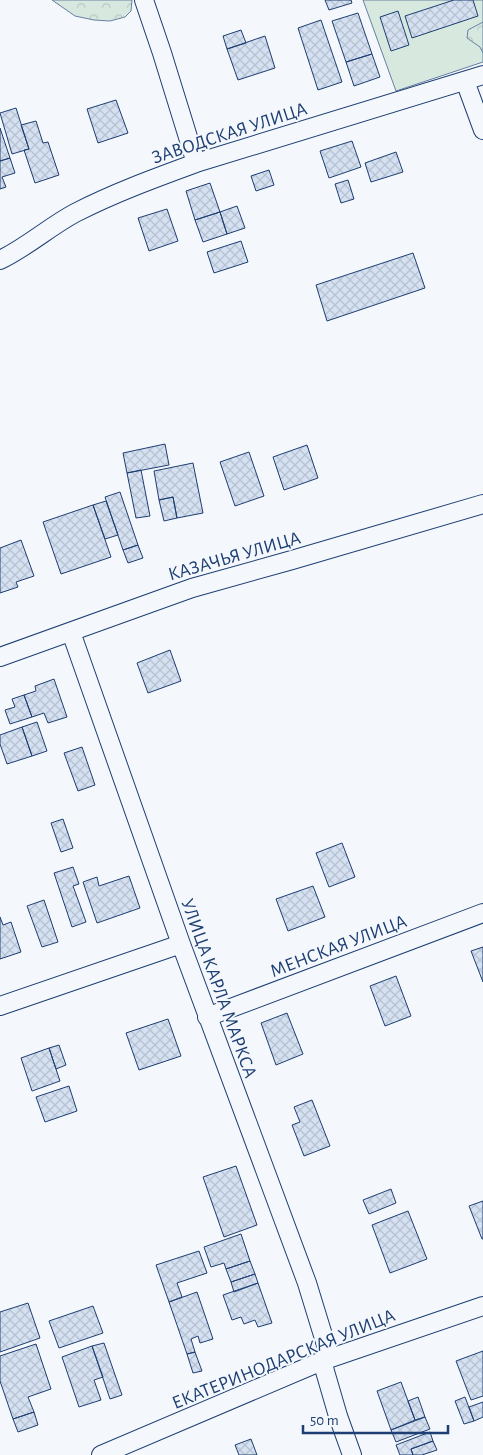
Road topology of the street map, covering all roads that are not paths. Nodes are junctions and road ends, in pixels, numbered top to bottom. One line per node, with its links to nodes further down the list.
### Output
1 (144, 0): 5 (street)
2 (483, 75): 3 (street, ЗАВОДСКАЯ УЛИЦА)
3 (465, 81): 4 (street); 5 (street, ЗАВОДСКАЯ УЛИЦА)
4 (483, 130)
5 (196, 164): 6 (street, ЗАВОДСКАЯ УЛИЦА)
6 (0, 260)
7 (483, 504): 8 (street, КАЗАЧЬЯ УЛИЦА)
8 (71, 632): 9 (street, КАЗАЧЬЯ УЛИЦА); 11 (street, УЛИЦА КАРЛА МАРКСА)
9 (0, 657)
10 (483, 913): 13 (street, МЕНСКАЯ УЛИЦА)
11 (181, 944): 12 (street); 13 (street, УЛИЦА КАРЛА МАРКСА)
12 (0, 1006)
13 (207, 1017): 15 (street, УЛИЦА КАРЛА МАРКСА)
14 (483, 1306): 15 (street, ЕКАТЕРИНОДАРСКАЯ УЛИЦА)
15 (326, 1360): 16 (street, ЕКАТЕРИНОДАРСКАЯ УЛИЦА); 17 (street, УЛИЦА КАРЛА МАРКСА)
16 (101, 1455)
17 (352, 1455)

